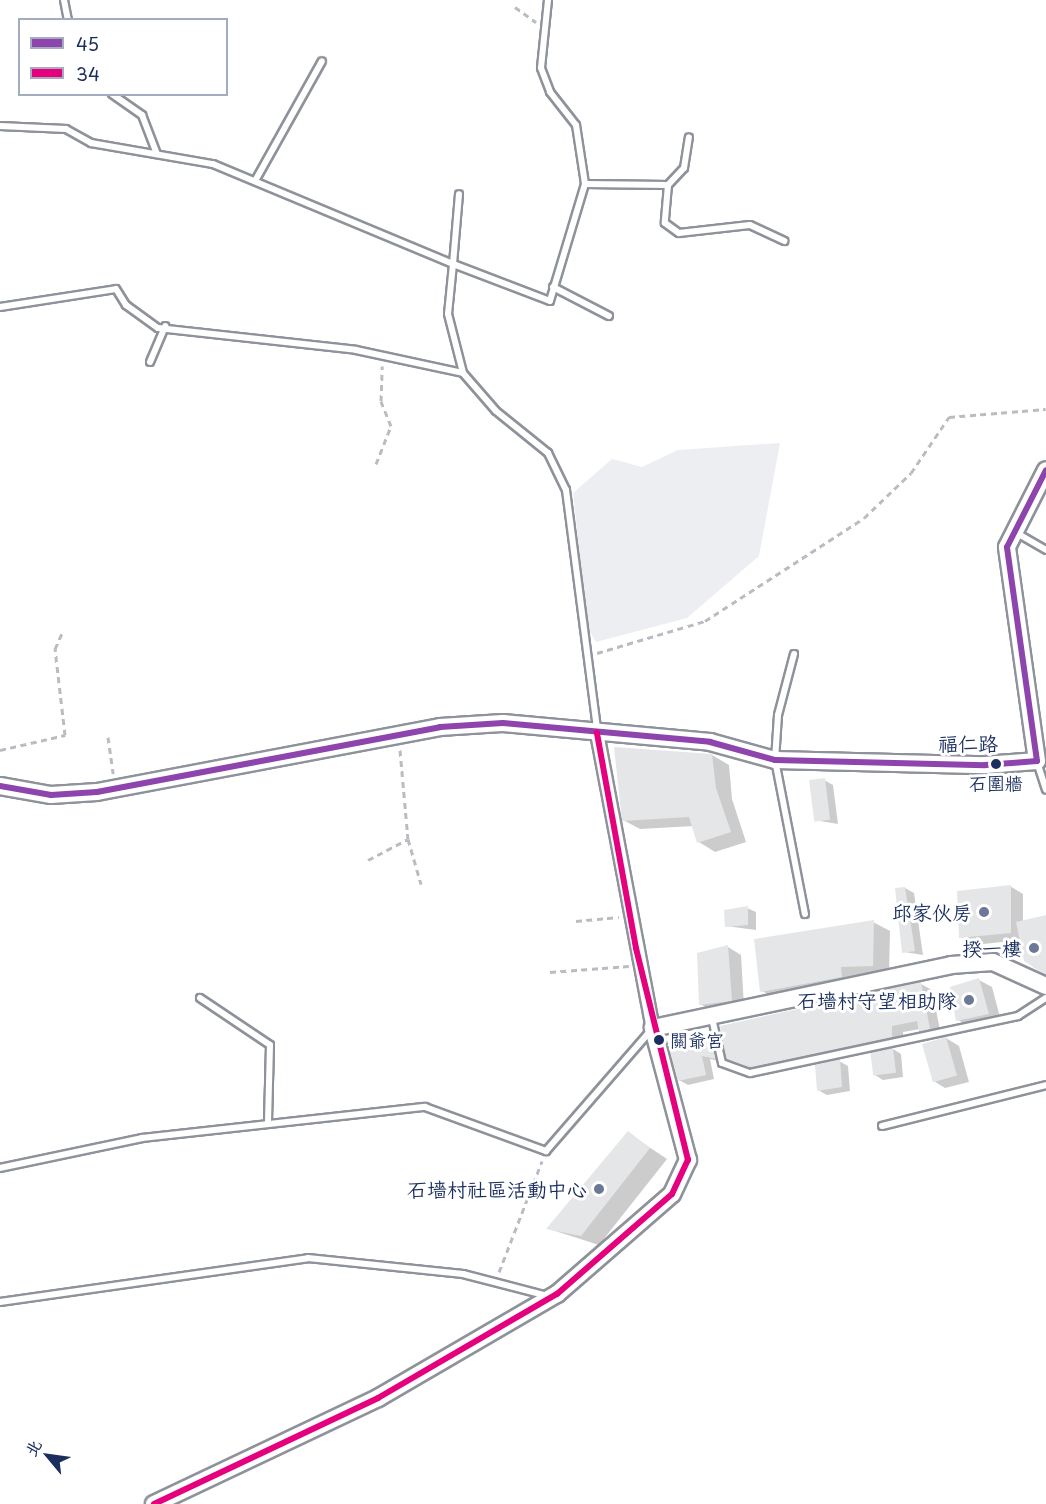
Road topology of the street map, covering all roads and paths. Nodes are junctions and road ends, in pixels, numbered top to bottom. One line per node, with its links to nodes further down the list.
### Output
1 (64, 0): 4 (lane)
2 (548, 0): 5 (lane)
3 (515, 7): 5 (path)
4 (68, 18)
5 (544, 28): 12 (lane)
6 (322, 61): 11 (lane)
7 (115, 96): 10 (lane)
8 (0, 126): 10 (lane)
9 (689, 136): 13 (lane)
10 (157, 154): 11 (lane)
11 (255, 181): 16 (lane)
12 (585, 184): 13 (lane); 17 (lane)
13 (668, 185): 15 (lane)
14 (459, 194): 16 (lane)
15 (784, 241)
16 (453, 264): 17 (lane); 23 (lane)
17 (553, 287): 19 (lane)
18 (0, 307): 20 (lane)
19 (609, 316)
20 (165, 326): 21 (lane); 22 (lane)
21 (385, 356): 23 (lane); 25 (path)
22 (150, 362)
23 (463, 373): 31 (lane)
24 (1046, 409): 31 (path)
25 (376, 464)
26 (1046, 470): 27 (street)
27 (1014, 531): 28 (lane); 32 (street)
28 (1046, 550)
29 (62, 633): 36 (path)
30 (795, 654): 37 (lane)
31 (587, 656): 33 (lane)
32 (1038, 724): 38 (street)
33 (597, 733): 34 (street, 福仁路); 37 (street, 福仁路); 46 (street)
34 (399, 735): 40 (street, 福仁路); 42 (path)
35 (108, 737): 40 (path)
36 (0, 750)
37 (775, 760): 38 (street, 福仁路); 45 (lane)
38 (1037, 761): 41 (lane)
39 (0, 786): 40 (street, 福仁路)
40 (115, 788)
41 (1046, 790)
42 (408, 839): 43 (path); 44 (path)
43 (368, 860)
44 (421, 884)
45 (805, 914)
46 (630, 915): 47 (path); 48 (street)
47 (576, 921)
48 (640, 965): 49 (path); 54 (street)
49 (550, 972)
50 (1046, 986): 53 (street)
51 (200, 998): 56 (lane)
52 (1046, 998): 53 (lane)
53 (711, 1012): 54 (street)
54 (653, 1028): 58 (lane); 61 (street)
55 (1046, 1085): 57 (lane)
56 (268, 1124): 58 (lane); 59 (lane)
57 (882, 1126)
58 (546, 1151): 60 (path)
59 (0, 1168)
60 (495, 1282): 61 (lane); 62 (lane)
61 (551, 1297): 63 (street)
62 (0, 1302)
63 (154, 1504)

